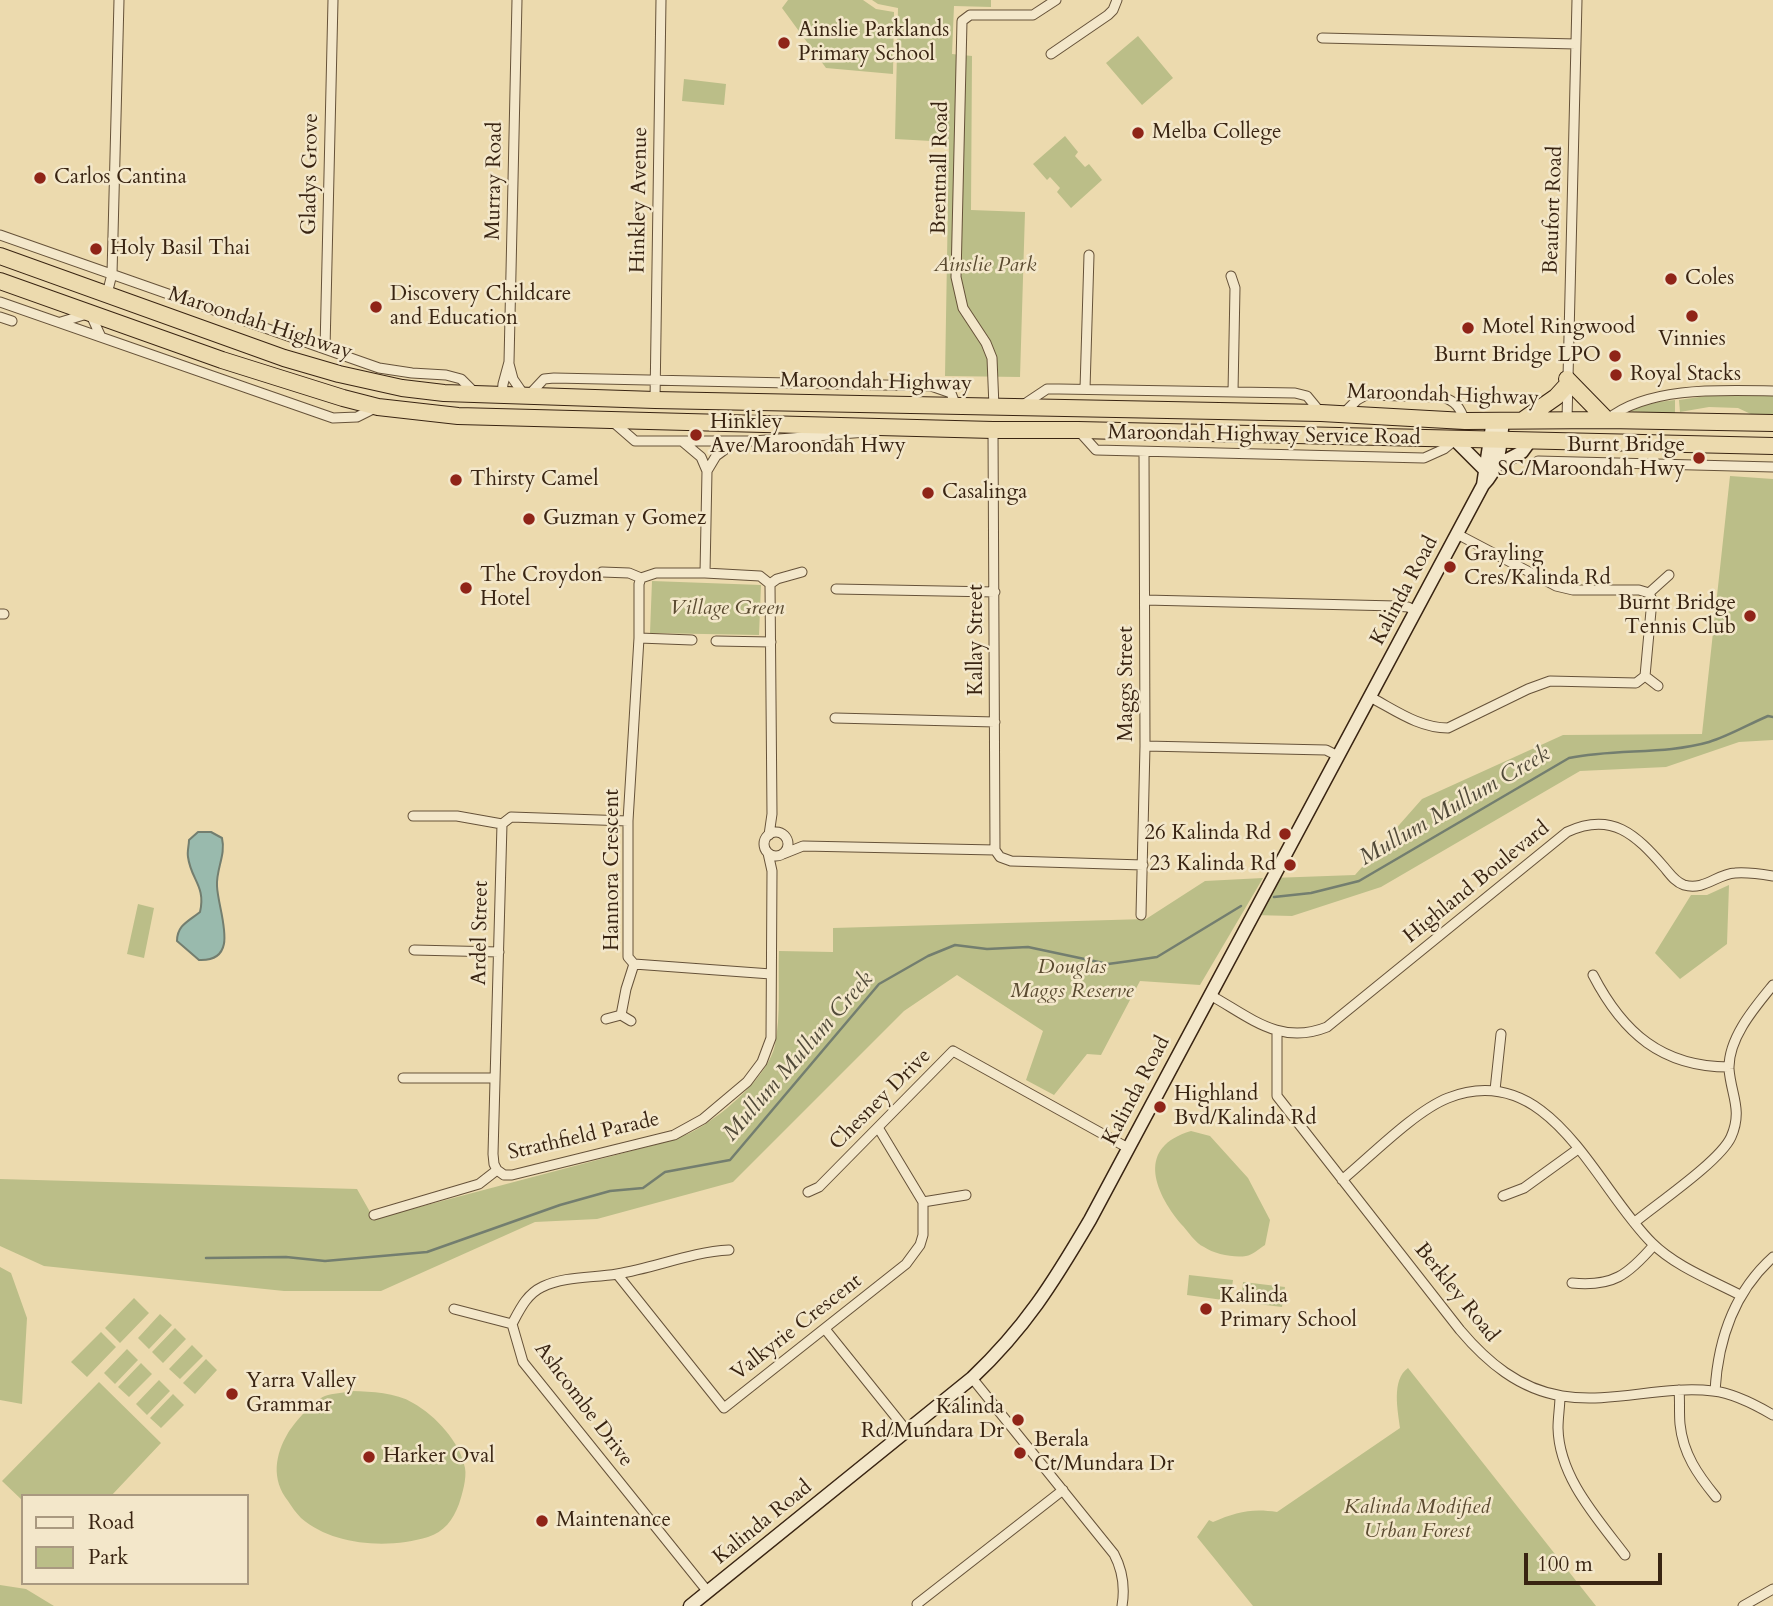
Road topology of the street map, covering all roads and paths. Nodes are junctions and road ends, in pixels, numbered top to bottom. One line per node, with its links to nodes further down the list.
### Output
1 (119, 0): 14 (street)
2 (333, 0): 26 (street, Gladys Grove)
3 (517, 0): 27 (street, Murray Road)
4 (661, 0): 28 (street, Hinkley Avenue)
5 (1056, 0): 39 (street, Brentnall Road)
6 (1117, 0): 10 (street)
7 (1577, 0): 9 (street, Beaufort Road)
8 (1322, 38): 9 (street)
9 (1576, 44): 29 (street, Beaufort Road)
10 (1051, 54)
11 (0, 235): 14 (street)
12 (1089, 255): 30 (street)
13 (0, 256): 17 (highway, Maroondah Highway)
14 (112, 274): 17 (street); 26 (street)
15 (1231, 276): 32 (street)
16 (0, 281): 20 (highway, Maroondah Highway)
17 (107, 294): 19 (highway, Maroondah Highway)
18 (0, 302): 23 (street)
19 (155, 311): 24 (highway); 33 (highway, Maroondah Highway)
20 (90, 313): 23 (street); 24 (highway, Maroondah Highway); 25 (street)
21 (0, 317): 22 (street)
22 (12, 321)
23 (61, 323): 25 (street)
24 (148, 332): 38 (highway, Maroondah Highway)
25 (101, 337): 38 (street)
26 (325, 349): 33 (street)
27 (509, 362): 34 (street, Murray Road); 35 (street, Murray Road)
28 (654, 380): 35 (street); 36 (street, Hinkley Avenue); 37 (street)
29 (1567, 382): 46 (highway); 47 (street, Beaufort Road); 48 (highway)
30 (1084, 389): 32 (street, Maroondah Highway Service Road); 40 (street, Maroondah Highway Service Road)
31 (1773, 391): 48 (street)
32 (1233, 392): 41 (street, Maroondah Highway Service Road)
33 (477, 395): 34 (highway, Maroondah Highway)
34 (502, 395): 35 (highway, Maroondah Highway); 43 (highway)
35 (526, 396): 36 (highway, Maroondah Highway)
36 (655, 400): 37 (highway, Maroondah Highway)
37 (956, 406): 39 (highway, Maroondah Highway)
38 (378, 407): 43 (highway, Maroondah Highway)
39 (994, 407): 40 (highway, Maroondah Highway); 52 (highway)
40 (1018, 407): 41 (highway, Maroondah Highway)
41 (1321, 413): 42 (highway, Maroondah Highway)
42 (1343, 414): 49 (highway, Maroondah Highway); 49 (street, Maroondah Highway Service Road)
43 (509, 417): 44 (highway, Maroondah Highway)
44 (611, 420): 51 (highway, Maroondah Highway); 55 (street)
45 (1498, 420): 46 (highway, Maroondah Highway); 49 (highway, Maroondah Highway); 57 (street, Kalinda Road)
46 (1523, 420): 47 (highway, Maroondah Highway)
47 (1567, 420): 48 (highway, Maroondah Highway); 59 (highway)
48 (1607, 420): 50 (highway, Maroondah Highway)
49 (1465, 421)
50 (1773, 423)
51 (896, 427): 52 (highway, Maroondah Highway); 56 (street)
52 (993, 430): 53 (highway, Maroondah Highway); 76 (street, Kallay Street)
53 (1078, 430): 54 (highway, Maroondah Highway); 62 (street, Maroondah Highway Service Road)
54 (1455, 440): 57 (highway, Maroondah Highway); 62 (street, Maroondah Highway Service Road); 65 (street)
55 (682, 441): 56 (street); 67 (street)
56 (736, 441): 67 (street)
57 (1495, 441): 58 (highway, Maroondah Highway); 65 (street, Kalinda Road)
58 (1530, 441): 59 (highway, Maroondah Highway); 65 (street)
59 (1567, 442): 60 (highway, Maroondah Highway)
60 (1635, 444): 61 (highway, Maroondah Highway); 64 (street)
61 (1773, 446)
62 (1144, 452): 78 (street, Maggs Street)
63 (1538, 461): 64 (street)
64 (1634, 463): 66 (street)
65 (1491, 467): 68 (street, Kalinda Road)
66 (1773, 467)
67 (706, 471): 71 (street)
68 (1457, 534): 77 (street); 79 (street, Kalinda Road)
69 (602, 572): 73 (street)
70 (802, 572): 74 (street)
71 (705, 573): 73 (street); 74 (street)
72 (1669, 575): 77 (street)
73 (641, 578): 80 (street, Hannora Crescent)
74 (770, 584): 83 (street)
75 (836, 589): 76 (street)
76 (995, 592): 88 (street, Kallay Street)
77 (1649, 593): 84 (street)
78 (1145, 600): 79 (street); 89 (street, Maggs Street)
79 (1416, 611): 86 (street, Kalinda Road)
80 (639, 638): 81 (street); 93 (street, Hannora Crescent)
81 (692, 639)
82 (716, 641): 83 (street)
83 (771, 642): 91 (street)
84 (1645, 676): 85 (street); 86 (street)
85 (1658, 686)
86 (1370, 696): 90 (street, Kalinda Road)
87 (835, 718): 88 (street)
88 (995, 722): 98 (street, Kallay Street)
89 (1145, 746): 90 (street); 101 (street, Maggs Street)
90 (1338, 756): 111 (street, Kalinda Road)
91 (772, 814): 95 (street); 96 (street)
92 (413, 816): 94 (street)
93 (628, 821): 94 (street); 107 (street, Hannora Crescent)
94 (502, 824): 106 (street, Ardel Street)
95 (769, 835): 96 (street); 99 (street)
96 (784, 836): 97 (street); 100 (street)
97 (803, 846): 98 (street); 100 (street)
98 (995, 850): 101 (street)
99 (768, 853): 100 (street); 102 (street, Strathfield Parade)
100 (782, 854): 102 (street, Strathfield Parade)
101 (1143, 865): 104 (street, Maggs Street)
102 (772, 871): 108 (street, Strathfield Parade)
103 (1773, 876): 115 (street, Highland Boulevard)
104 (1141, 915)
105 (414, 950): 106 (street)
106 (499, 952): 119 (street, Ardel Street)
107 (635, 964): 108 (street, Hannora Crescent); 112 (street)
108 (771, 974): 124 (street, Strathfield Parade)
109 (1594, 975): 117 (street)
110 (1773, 985): 117 (street)
111 (1210, 995): 115 (street, Highland Boulevard); 122 (street, Kalinda Road)
112 (621, 1015): 113 (street); 114 (street)
113 (606, 1020)
114 (631, 1021)
115 (1277, 1032): 125 (street, Berkley Road)
116 (1501, 1034): 120 (street)
117 (1729, 1068): 131 (street)
118 (403, 1077): 119 (street)
119 (495, 1078): 124 (street, Ardel Street)
120 (1495, 1090): 123 (street); 125 (street)
121 (879, 1129): 122 (street, Chesney Drive); 126 (street, Chesney Drive); 129 (street)
122 (1128, 1148): 141 (street, Kalinda Road)
123 (1578, 1149): 128 (street); 131 (street)
124 (498, 1170): 130 (street, Strathfield Parade)
125 (1342, 1180): 144 (street, Berkley Road)
126 (808, 1192)
127 (966, 1195): 129 (street)
128 (1503, 1196)
129 (923, 1202): 140 (street, Valkyrie Crescent)
130 (374, 1215)
131 (1635, 1222): 132 (street)
132 (1654, 1245): 136 (street); 137 (street)
133 (729, 1250): 135 (street)
134 (1773, 1257): 137 (street)
135 (617, 1274): 139 (street); 140 (street, Valkyrie Crescent)
136 (1572, 1283)
137 (1740, 1295): 143 (street)
138 (454, 1309): 139 (street)
139 (512, 1324): 151 (street, Ashcombe Drive)
140 (825, 1329): 146 (street)
141 (972, 1378): 146 (street, Kalinda Road); 147 (street)
142 (1679, 1390): 143 (street, Berkley Road); 144 (street, Berkley Road); 148 (street)
143 (1715, 1391): 145 (street, Berkley Road)
144 (1560, 1396): 149 (street)
145 (1773, 1415)
146 (907, 1431): 151 (street, Kalinda Road)
147 (1063, 1490): 152 (street); 154 (street)
148 (1716, 1497)
149 (1625, 1555)
150 (1773, 1589): 155 (street)
151 (708, 1591): 153 (street, Kalinda Road)
152 (917, 1604)
153 (690, 1606)
154 (1122, 1606)
155 (1743, 1606)

